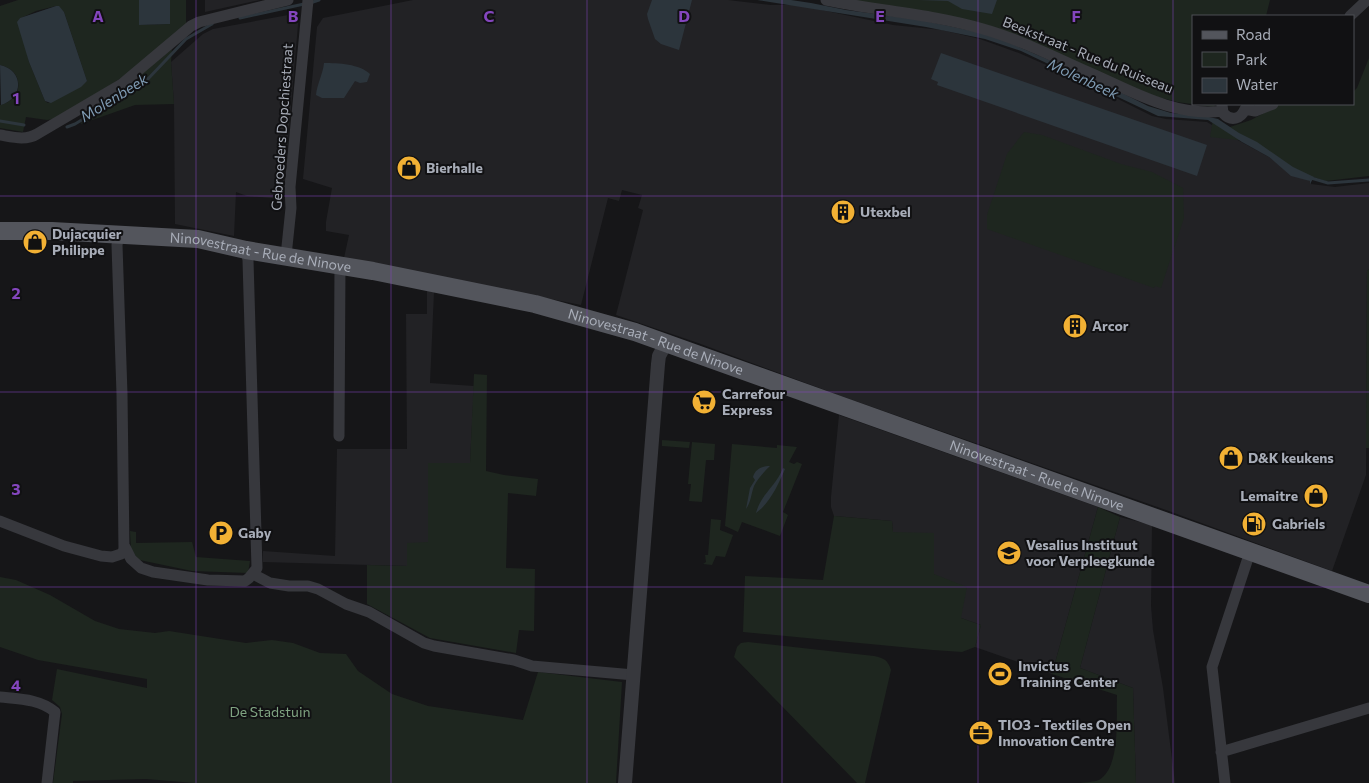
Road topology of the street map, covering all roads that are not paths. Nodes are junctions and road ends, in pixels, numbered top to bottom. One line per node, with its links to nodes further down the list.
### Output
1 (288, 0): 9 (street)
2 (826, 0): 7 (street, Beekstraat - Rue du Ruisseau)
3 (1367, 0): 5 (street)
4 (307, 6): 13 (street, Gebroeders Dopchiestraat)
5 (1351, 15)
6 (1270, 105): 8 (street, Beekstraat - Rue du Ruisseau)
7 (1222, 107): 8 (street, Beekstraat - Rue du Ruisseau)
8 (1244, 109)
9 (0, 135)
10 (0, 231): 11 (main road, Ninovestraat - Rue de Ninove)
11 (119, 234): 12 (main road, Ninovestraat - Rue de Ninove); 18 (street)
12 (246, 250): 13 (main road, Ninovestraat - Rue de Ninove); 20 (street)
13 (286, 256): 14 (main road, Ninovestraat - Rue de Ninove)
14 (340, 265): 15 (main road, Ninovestraat - Rue de Ninove); 16 (street)
15 (666, 343): 19 (main road, Ninovestraat - Rue de Ninove); 22 (street)
16 (338, 436)
17 (0, 521): 18 (street)
18 (124, 548): 20 (street)
19 (1250, 552): 21 (main road, Ninovestraat - Rue de Ninove); 25 (street)
20 (255, 571): 22 (street)
21 (1369, 594)
22 (634, 675): 27 (street)
23 (0, 697): 26 (street)
24 (1369, 708): 25 (street)
25 (1221, 752): 28 (street)
26 (47, 783)
27 (625, 783)
28 (1225, 783)

